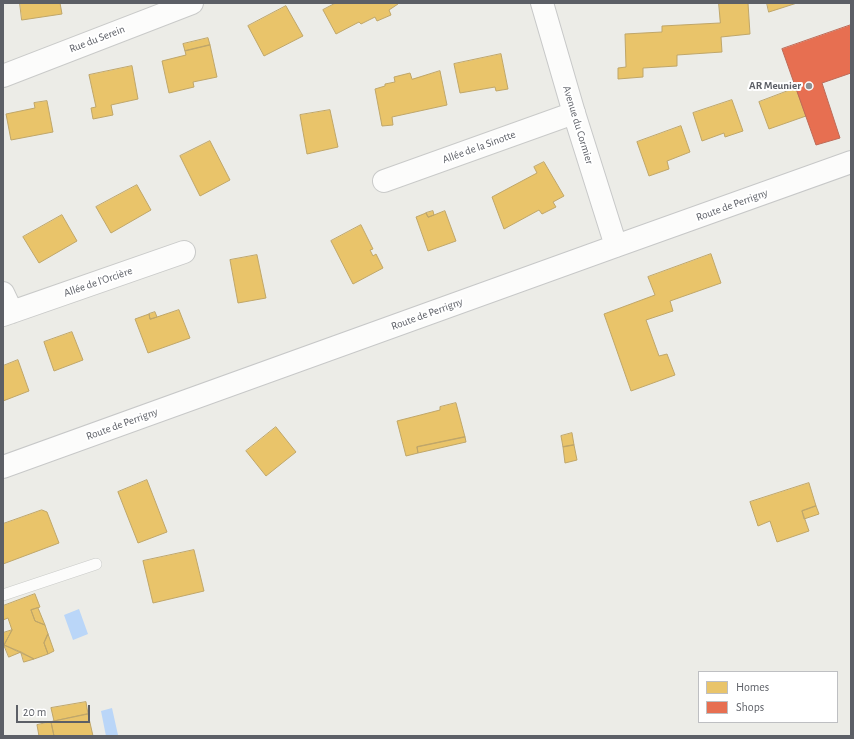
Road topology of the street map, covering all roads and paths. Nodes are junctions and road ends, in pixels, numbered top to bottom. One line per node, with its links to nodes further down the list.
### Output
1 (192, 3): 3 (street, Rue du Serein)
2 (542, 3): 4 (street, Avenue du Cormier)
3 (3, 76)
4 (574, 113): 6 (street, Allée de la Sinotte); 7 (street, Avenue du Cormier)
5 (851, 162): 7 (street, Route de Perrigny)
6 (384, 181)
7 (616, 246): 10 (street, Route de Perrigny)
8 (184, 252): 9 (street, Allée de l'Orcière)
9 (6, 307)
10 (3, 467)
11 (96, 564): 12 (lane)
12 (3, 595)

